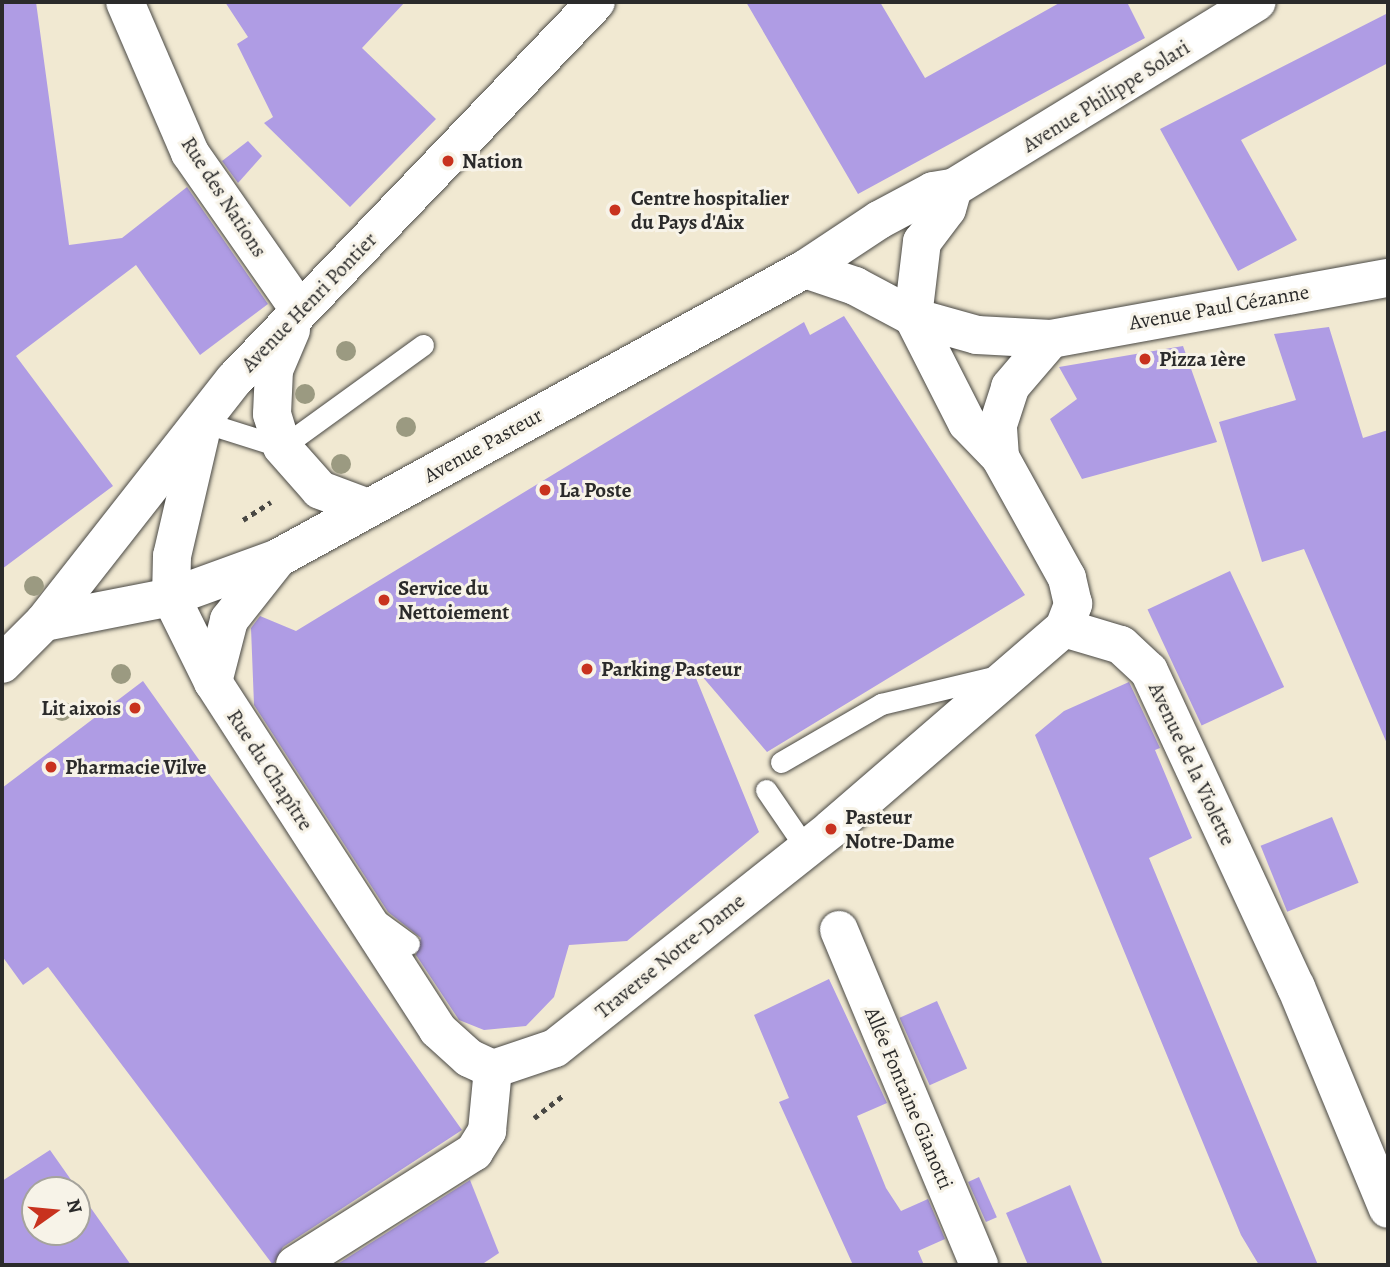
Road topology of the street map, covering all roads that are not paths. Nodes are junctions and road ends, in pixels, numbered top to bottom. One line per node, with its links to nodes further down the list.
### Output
1 (125, 2): 7 (street, Rue des Nations)
2 (596, 2): 7 (street, Avenue Henri Pontier)
3 (1257, 2): 4 (street, Avenue Philippe Solari)
4 (953, 188): 5 (street, Avenue Pasteur); 8 (street)
5 (805, 270): 8 (street, Avenue Paul Cézanne); 14 (street, Avenue Pasteur)
6 (1388, 278): 9 (street, Avenue Paul Cézanne)
7 (299, 309): 11 (street, Avenue Henri Pontier); 12 (street)
8 (913, 317): 9 (street, Avenue Paul Cézanne); 13 (street)
9 (1051, 339): 13 (street)
10 (423, 345): 12 (lane)
11 (203, 422): 12 (lane); 16 (street, Rue du Chapître); 17 (street, Avenue Henri Pontier)
12 (282, 447): 14 (street)
13 (1000, 457): 18 (street)
14 (368, 508): 15 (street, Avenue Pasteur)
15 (278, 558): 16 (street, Avenue Pasteur); 21 (street)
16 (171, 597): 17 (street, Avenue Pasteur); 21 (street, Rue du Chapître)
17 (44, 622): 19 (street)
18 (1064, 628): 20 (street, Traverse Notre-Dame); 29 (street, Avenue de la Violette)
19 (2, 664)
20 (1016, 671): 22 (lane); 24 (street, Traverse Notre-Dame)
21 (213, 682): 25 (street, Rue du Chapître)
22 (782, 762)
23 (766, 790): 24 (lane)
24 (805, 847): 28 (street, Traverse Notre-Dame)
25 (358, 907): 27 (lane); 28 (street, Rue du Chapître)
26 (839, 930): 31 (street, Allée Fontaine Gianotti)
27 (409, 944)
28 (493, 1069): 30 (street)
29 (1388, 1209)
30 (295, 1265)
31 (979, 1265)

